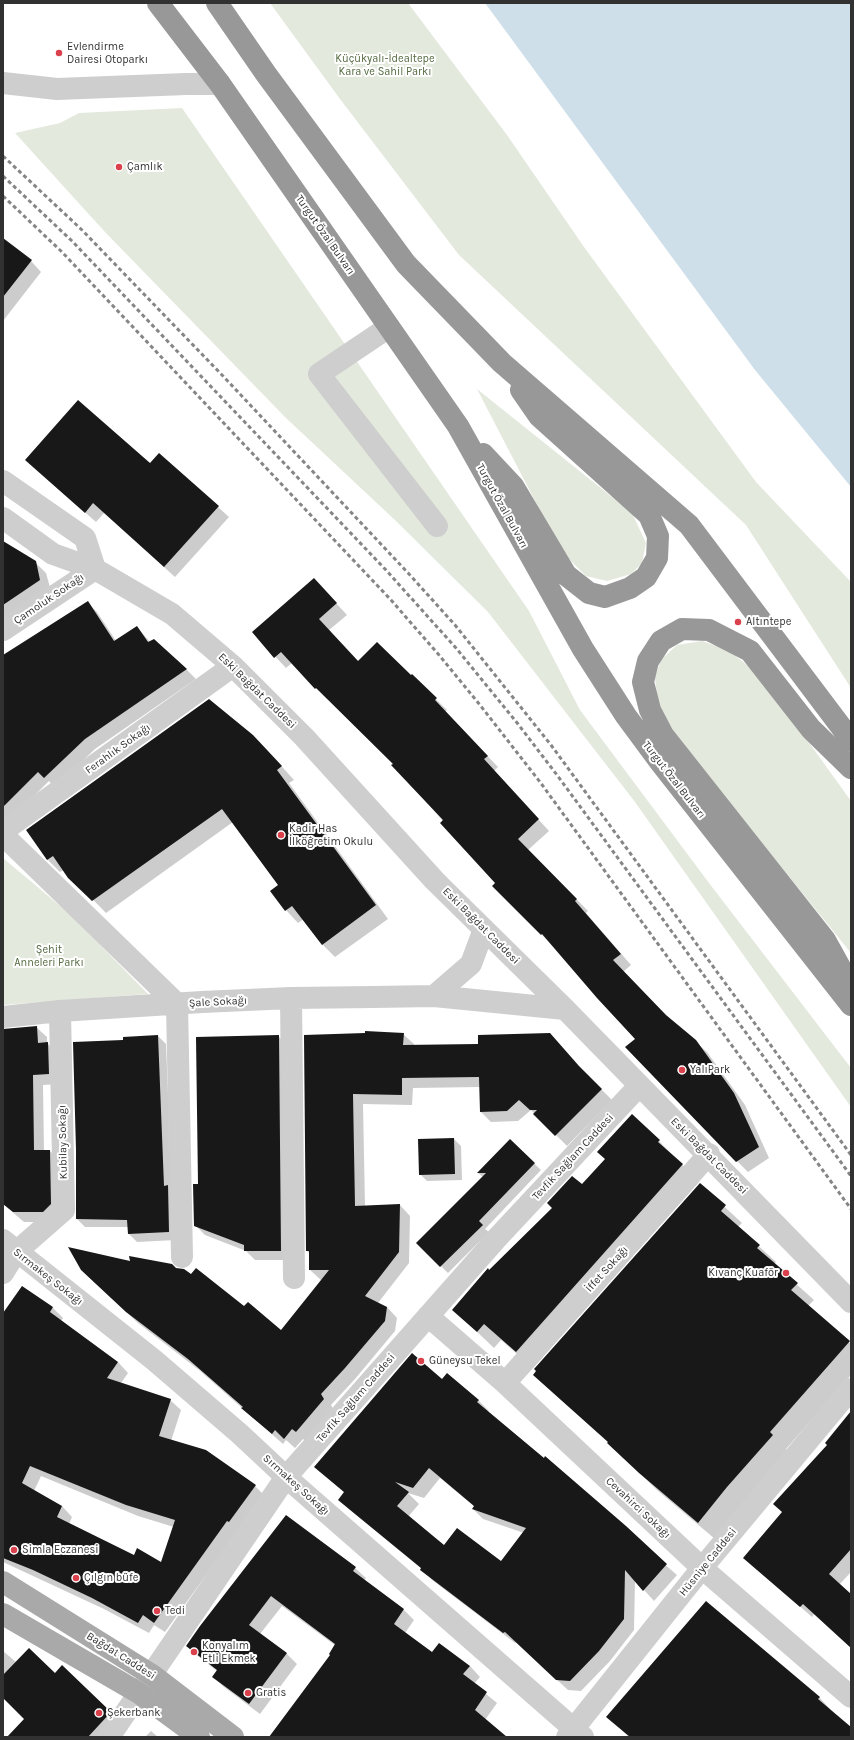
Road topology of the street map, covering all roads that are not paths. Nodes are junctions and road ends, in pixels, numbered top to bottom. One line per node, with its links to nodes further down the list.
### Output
1 (158, 3): 4 (highway, Turgut Özal Bulvarı)
2 (217, 3): 6 (highway)
3 (3, 83): 4 (street)
4 (220, 84): 5 (highway, Turgut Özal Bulvarı)
5 (389, 327): 7 (highway, Turgut Özal Bulvarı); 10 (street)
6 (502, 363): 7 (highway); 14 (highway)
7 (458, 426): 23 (highway, Turgut Özal Bulvarı)
8 (3, 481): 11 (street)
9 (3, 518): 11 (street, Eski Bağdat Caddesi)
10 (437, 526)
11 (95, 569): 12 (street, Çamoluk Sokağı); 13 (street, Eski Bağdat Caddesi)
12 (3, 630)
13 (233, 666): 16 (street, Ferahlık Sokağı); 18 (street, Eski Bağdat Caddesi)
14 (851, 740)
15 (851, 768): 19 (highway)
16 (3, 831)
17 (3, 834): 22 (street)
18 (484, 929): 20 (street); 24 (street, Eski Bağdat Caddesi)
19 (851, 987)
20 (434, 996): 21 (street, Şale Sokağı); 24 (street, Şale Sokağı)
21 (291, 998): 22 (street, Şale Sokağı); 32 (street)
22 (177, 1004): 25 (street, Şale Sokağı); 30 (street)
23 (851, 1005)
24 (564, 1009): 27 (street, Eski Bağdat Caddesi)
25 (60, 1011): 26 (street, Şale Sokağı); 29 (street, Kubilay Sokağı)
26 (3, 1017)
27 (639, 1086): 28 (street, Eski Bağdat Caddesi); 34 (street, Tevfik Sağlam Caddesi)
28 (708, 1154): 33 (street, Eski Bağdat Caddesi); 35 (street, İffet Sokağı)
29 (9, 1246): 31 (street, Kubilay Sokağı); 37 (street, Sırmakeş Sokağı)
30 (182, 1257)
31 (3, 1273)
32 (294, 1278)
33 (851, 1302)
34 (428, 1316): 35 (street, Cevahirci Sokağı); 37 (street, Tevfik Sağlam Caddesi)
35 (505, 1383): 38 (street, Cevahirci Sokağı)
36 (851, 1389): 38 (street, Hüsniye Caddesi)
37 (286, 1477): 41 (street, Tevfik Sağlam Caddesi); 44 (street, Sırmakeş Sokağı)
38 (702, 1568): 43 (street, Cevahirci Sokağı); 44 (street, Hüsniye Caddesi)
39 (3, 1582): 41 (main road, Bağdat Caddesi)
40 (3, 1614): 42 (main road, Bağdat Caddesi)
41 (152, 1675): 42 (street, Tevfik Sağlam Caddesi); 47 (main road, Bağdat Caddesi)
42 (139, 1693): 45 (street, Tevfik Sağlam Caddesi); 46 (main road, Bağdat Caddesi)
43 (851, 1697)
44 (575, 1734)
45 (109, 1737)
46 (198, 1737)
47 (233, 1737)

